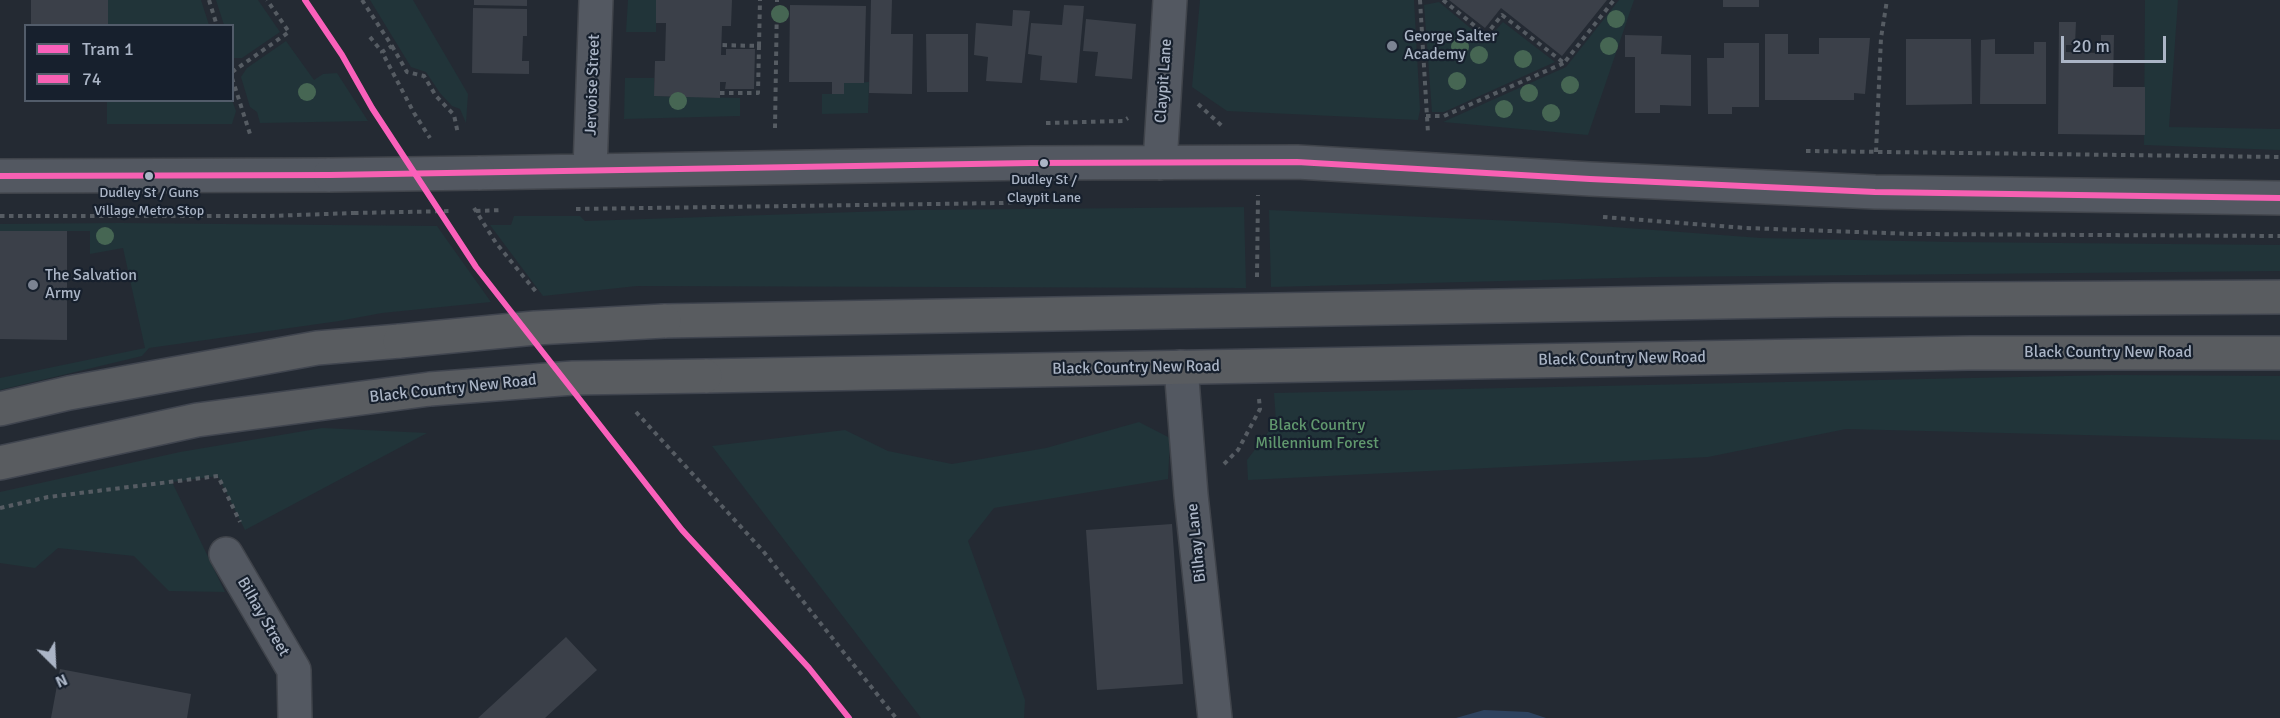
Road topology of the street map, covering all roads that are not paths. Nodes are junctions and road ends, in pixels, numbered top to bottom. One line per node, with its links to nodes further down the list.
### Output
1 (596, 0): 4 (street, Jervoise Street)
2 (1170, 0): 3 (street, Claypit Lane)
3 (1160, 163): 4 (street); 6 (street)
4 (590, 170): 5 (street, bridge)
5 (0, 176)
6 (2280, 198)
7 (2280, 297): 10 (highway, bridge)
8 (2280, 353): 9 (highway, Black Country New Road)
9 (1181, 367): 11 (highway, Black Country New Road, bridge); 14 (street, Bilhay Lane)
10 (0, 409)
11 (0, 463)
12 (226, 554): 13 (street, Bilhay Street)
13 (295, 718)
14 (1215, 718)

